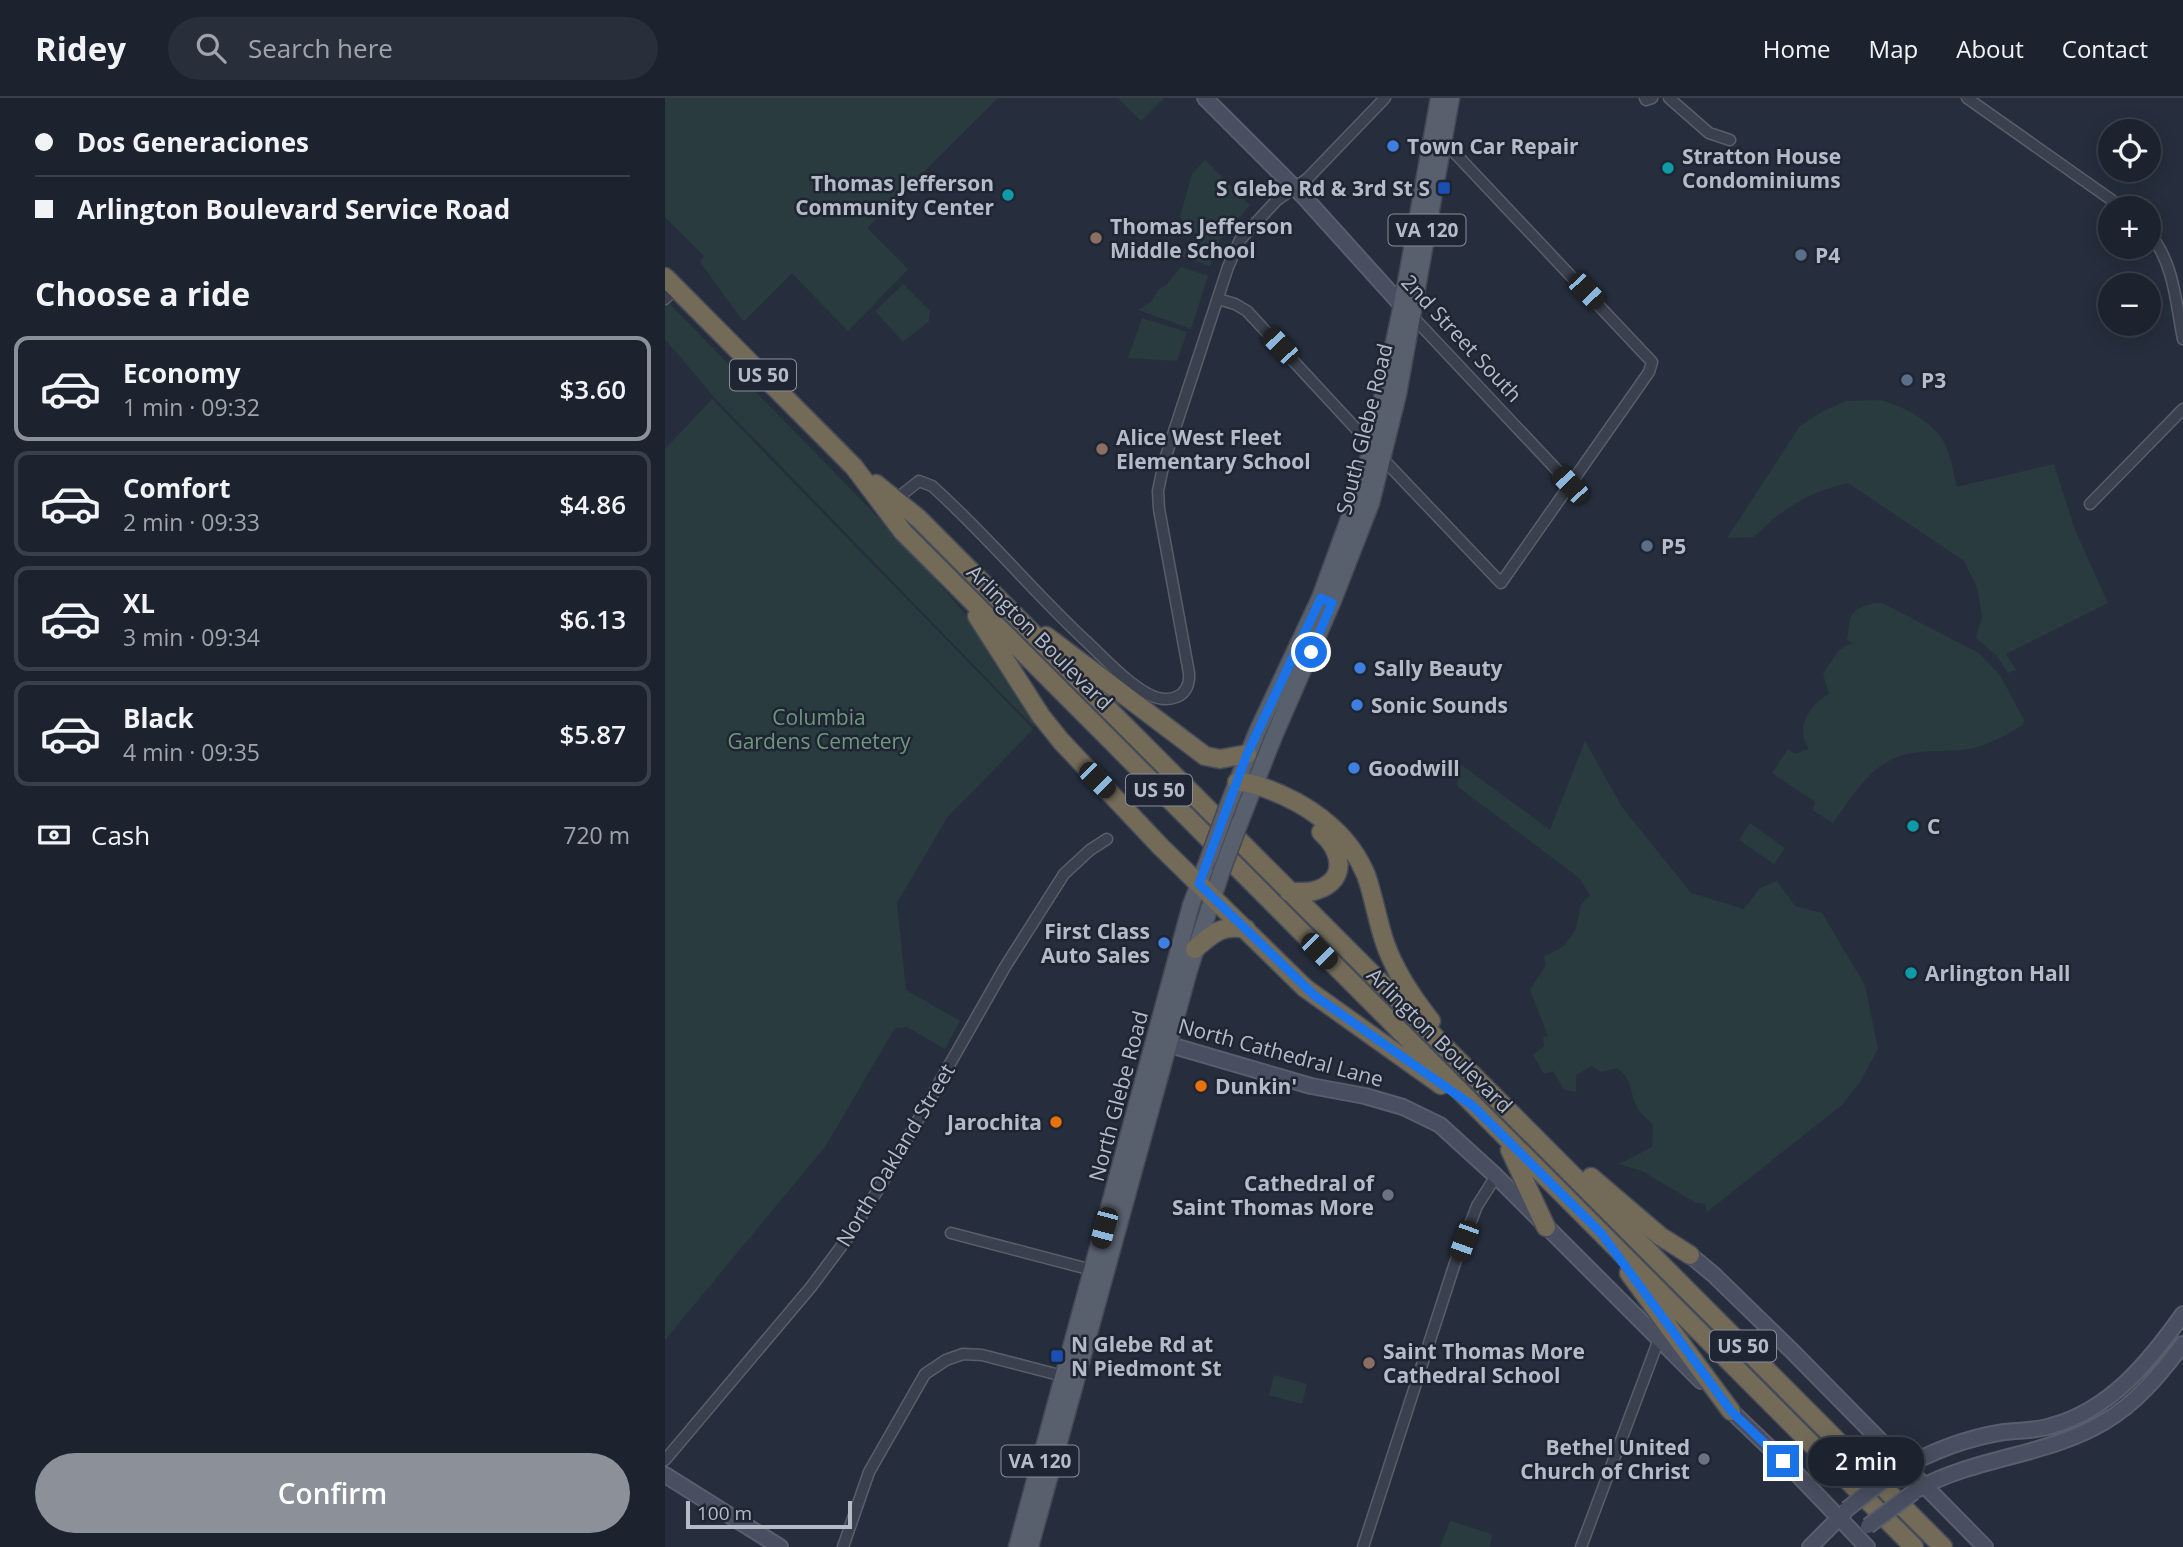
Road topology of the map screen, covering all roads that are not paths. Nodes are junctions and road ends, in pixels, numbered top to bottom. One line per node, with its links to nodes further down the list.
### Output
1 (1205, 98): 11 (main road, 2nd Street South)
2 (1385, 98): 11 (street)
3 (1439, 98): 10 (main road, South Glebe Road / VA 120)
4 (1451, 98): 10 (main road, South Glebe Road / VA 120)
5 (1645, 98): 6 (street)
6 (1652, 98)
7 (1669, 98): 9 (street)
8 (1967, 98): 12 (street)
9 (1730, 140)
10 (1437, 143): 16 (main road, South Glebe Road / VA 120); 21 (street)
11 (1295, 188): 15 (street); 16 (main road, 2nd Street South)
12 (2106, 196)
13 (2161, 250): 17 (street)
14 (669, 288): 20 (highway, Arlington Boulevard / US 50)
15 (1218, 299): 19 (street); 22 (street, Arlington Boulevard)
16 (1407, 311): 19 (main road, South Glebe Road / VA 120); 21 (street, 2nd Street South)
17 (2183, 340)
18 (2183, 409): 23 (street)
19 (1377, 452): 21 (street); 26 (main road, South Glebe Road / VA 120)
20 (854, 467): 22 (highway, Arlington Boulevard / US 50); 24 (highway, Arlington Boulevard / US 50)
21 (1570, 485)
22 (895, 500): 25 (highway, Arlington Boulevard / US 50)
23 (2090, 504)
24 (955, 584): 32 (highway); 38 (highway, Arlington Boulevard / US 50)
25 (1010, 610): 27 (highway); 33 (highway, Arlington Boulevard / US 50)
26 (1282, 697): 27 (main road, South Glebe Road / VA 120); 28 (main road, South Glebe Road / VA 120)
27 (1247, 754): 28 (main road, South Glebe Road / VA 120)
28 (1248, 786): 30 (main road, South Glebe Road / VA 120, bridge); 31 (main road, South Glebe Road / VA 120, bridge); 33 (highway); 37 (highway)
29 (1107, 839): 52 (street, North Oakland Street)
30 (1208, 860): 32 (main road, North Glebe Road / VA 120)
31 (1221, 873): 32 (main road, North Glebe Road / VA 120)
32 (1206, 890): 34 (highway); 35 (main road, North Glebe Road / VA 120); 36 (main road, North Glebe Road / VA 120)
33 (1289, 892): 37 (highway, Arlington Boulevard / US 50)
34 (1246, 929): 35 (highway); 38 (highway)
35 (1195, 949): 36 (main road, North Glebe Road / VA 120)
36 (1162, 1042): 41 (main road, North Cathedral Lane); 46 (main road, North Glebe Road / VA 120)
37 (1481, 1084): 40 (highway, Arlington Boulevard / US 50)
38 (1473, 1106): 39 (highway, Arlington Boulevard / US 50)
39 (1504, 1138): 42 (highway); 44 (highway, Arlington Boulevard / US 50)
40 (1543, 1144): 45 (highway); 67 (highway, Arlington Boulevard / US 50)
41 (1496, 1176): 42 (main road, North Cathedral Lane); 63 (street)
42 (1546, 1227): 48 (main road, North Cathedral Lane)
43 (951, 1233): 46 (street)
44 (1601, 1233): 51 (highway); 66 (highway, Arlington Boulevard / US 50)
45 (1690, 1255): 53 (main road)
46 (1100, 1272): 50 (main road, North Glebe Road / VA 120)
47 (2183, 1314): 53 (main road)
48 (1659, 1339): 51 (main road, North Cathedral Lane); 64 (street)
49 (2183, 1344): 55 (main road)
50 (1070, 1378): 60 (street); 61 (main road, North Glebe Road / VA 120); 62 (main road, North Glebe Road / VA 120)
51 (1731, 1411): 56 (main road, North Cathedral Lane)
52 (665, 1460)
53 (1900, 1469): 55 (main road); 56 (main road, bridge)
54 (665, 1475): 57 (main road)
55 (1919, 1489): 58 (main road, bridge); 68 (main road)
56 (1843, 1514): 58 (main road, North Cathedral Lane); 65 (main road)
57 (762, 1542): 59 (main road)
58 (1856, 1543)
59 (780, 1547)
60 (843, 1547)
61 (1017, 1547)
62 (1030, 1547)
63 (1363, 1547)
64 (1581, 1547)
65 (1810, 1547)
66 (1914, 1547)
67 (1943, 1547)
68 (1986, 1547)

